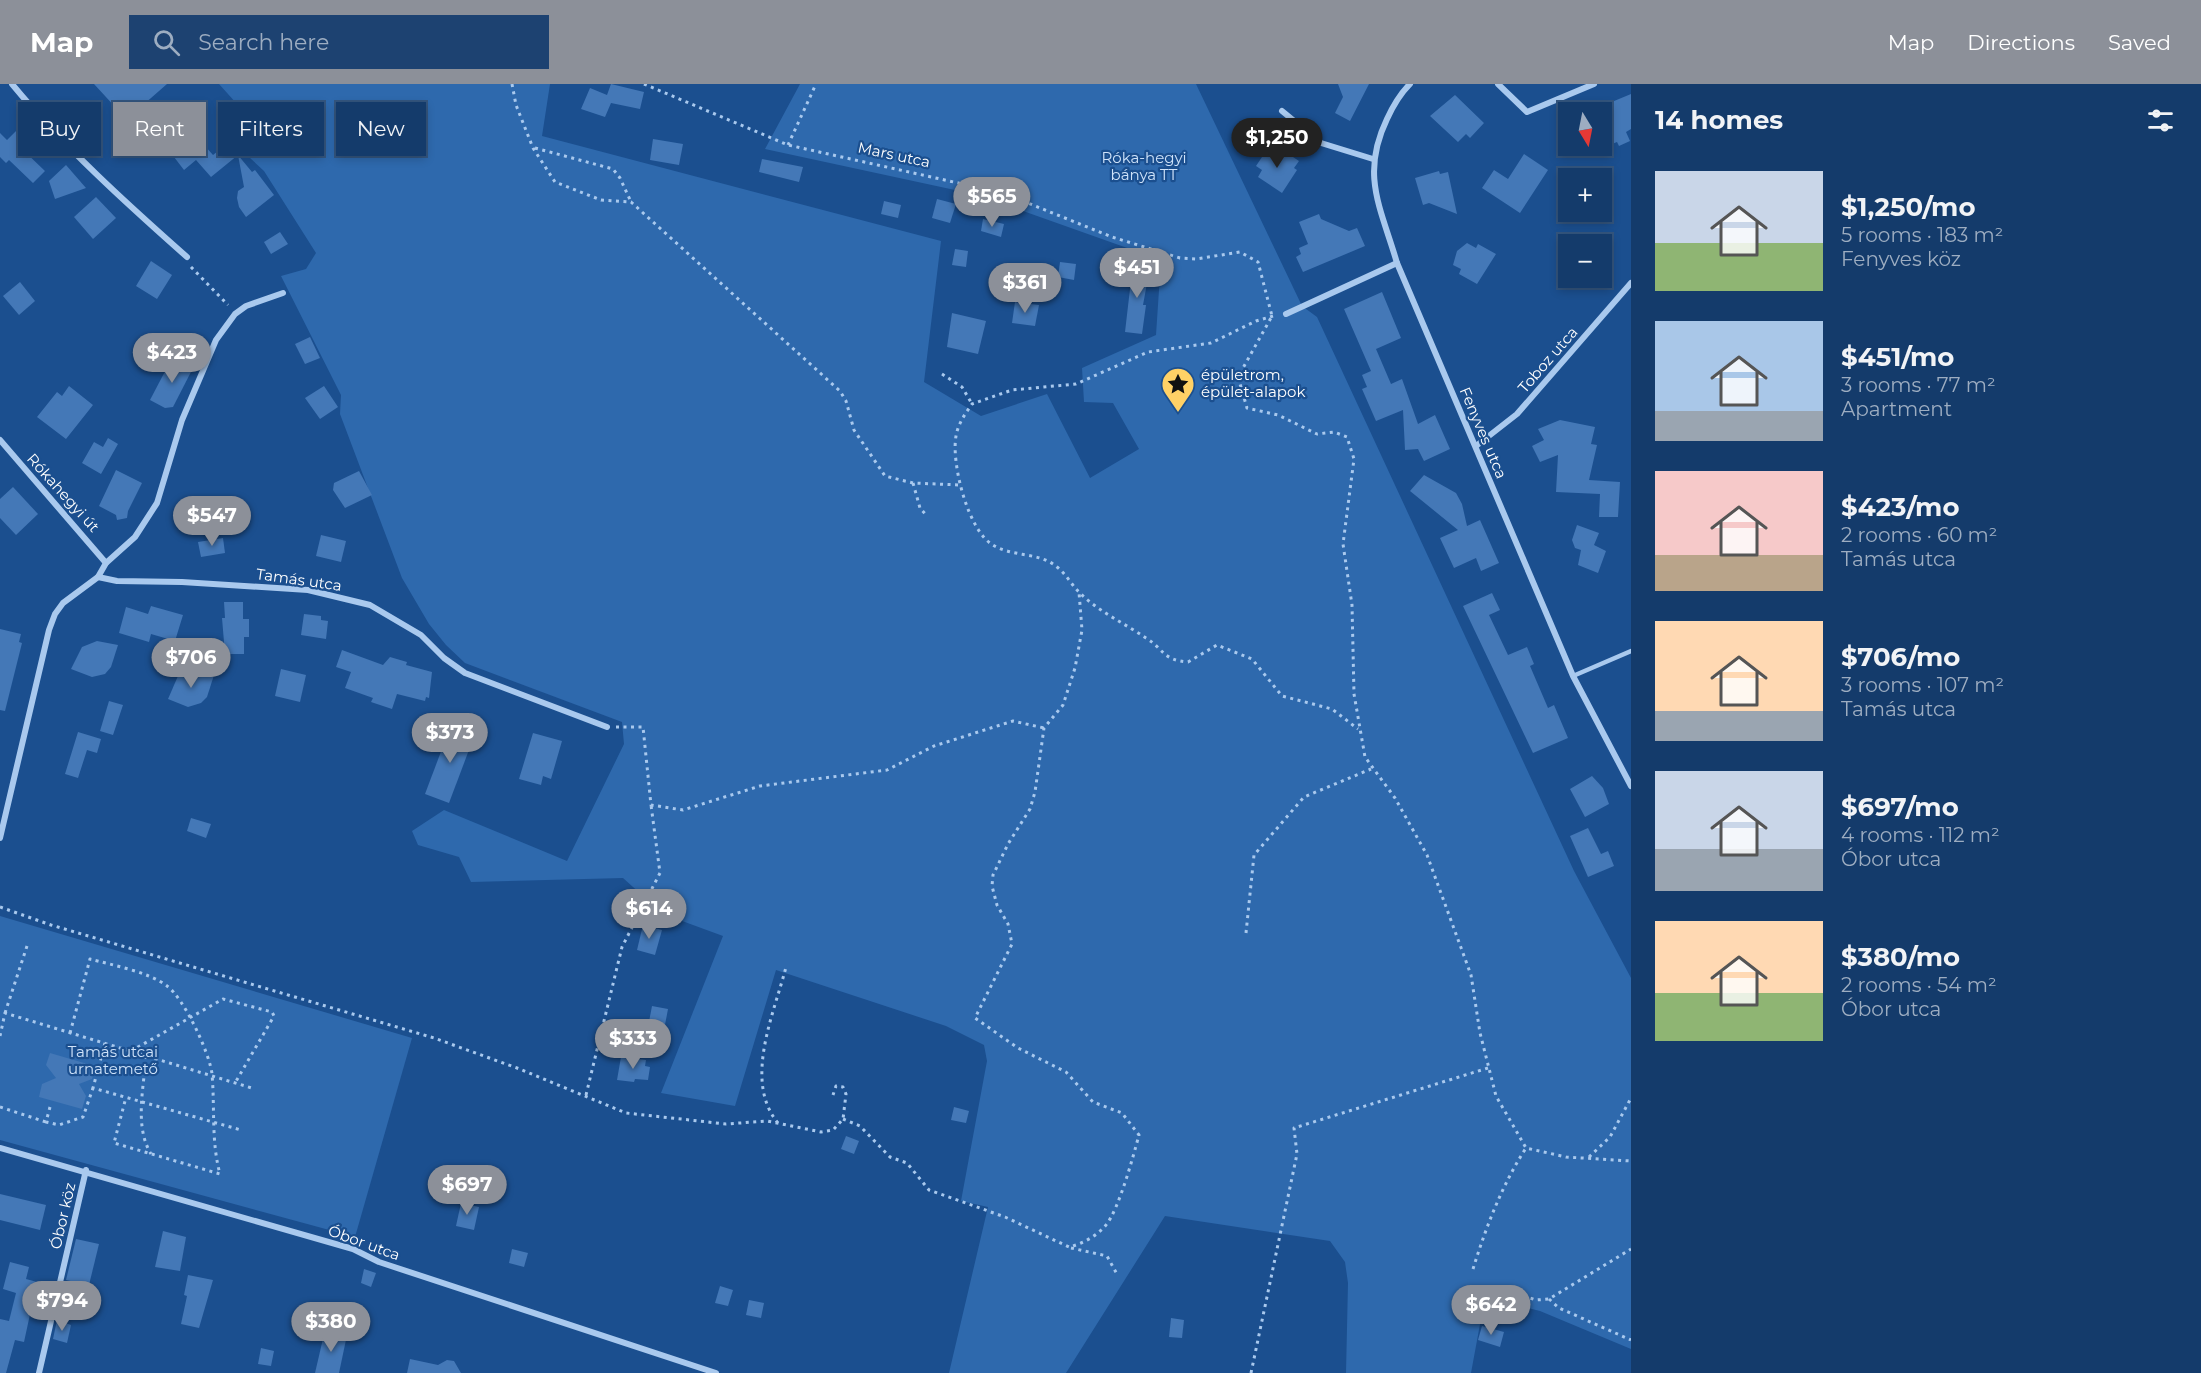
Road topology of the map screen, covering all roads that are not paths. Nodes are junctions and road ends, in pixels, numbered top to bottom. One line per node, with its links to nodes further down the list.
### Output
1 (12, 84): 7 (street)
2 (1498, 84): 3 (street)
3 (1594, 84)
4 (1406, 86): 6 (street, Fenyves utca)
5 (1282, 111): 6 (street)
6 (1373, 159): 8 (street, Fenyves utca)
7 (187, 257)
8 (1397, 263): 11 (street); 13 (street, Fenyves utca)
9 (1631, 283): 13 (street, Toboz utca)
10 (283, 293): 14 (street)
11 (1286, 314)
12 (0, 440): 14 (street, Rókahegyi út)
13 (1476, 446): 17 (street, Fenyves utca)
14 (106, 563): 15 (street)
15 (98, 577): 18 (street, Tamás utca); 20 (street)
16 (1631, 651): 17 (lane)
17 (1573, 676): 19 (street, Fenyves utca)
18 (607, 727)
19 (1631, 786)
20 (0, 838)
21 (0, 1148): 22 (street, Óbor utca)
22 (86, 1170): 23 (street, Óbor köz); 24 (street, Óbor utca)
23 (39, 1373)
24 (716, 1373)

